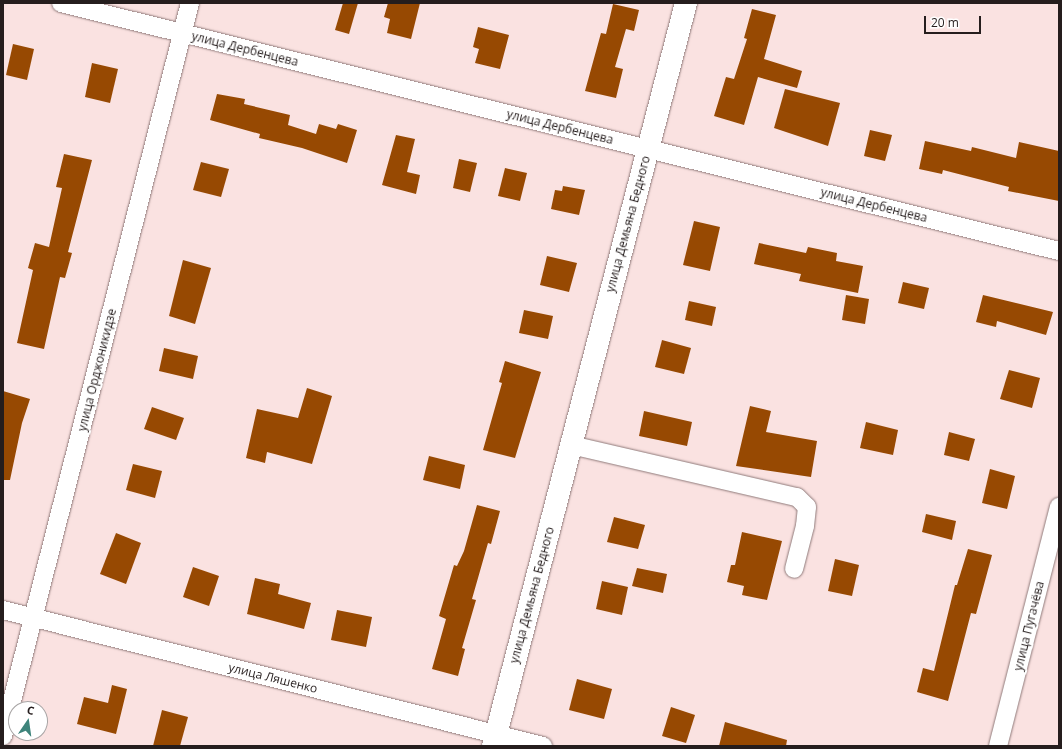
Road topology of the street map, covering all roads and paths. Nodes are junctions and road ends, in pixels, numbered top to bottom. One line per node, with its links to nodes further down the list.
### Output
1 (61, 3): 4 (street, улица Дербенцева)
2 (190, 3): 4 (street, улица Орджоникидзе)
3 (686, 3): 5 (street, улица Демьяна Бедного)
4 (182, 33): 5 (street, улица Дербенцева); 11 (street, улица Орджоникидзе)
5 (647, 148): 6 (street, улица Дербенцева); 7 (street, улица Демьяна Бедного)
6 (1059, 251)
7 (571, 445): 9 (street); 13 (street, улица Демьяна Бедного)
8 (1059, 507): 15 (street, улица Пугачёва)
9 (794, 569)
10 (3, 610): 11 (street, улица Ляшенко)
11 (34, 618): 12 (street, улица Орджоникидзе); 13 (street, улица Ляшенко)
12 (3, 736)
13 (494, 740): 14 (street, улица Ляшенко)
14 (543, 746)
15 (998, 746)

